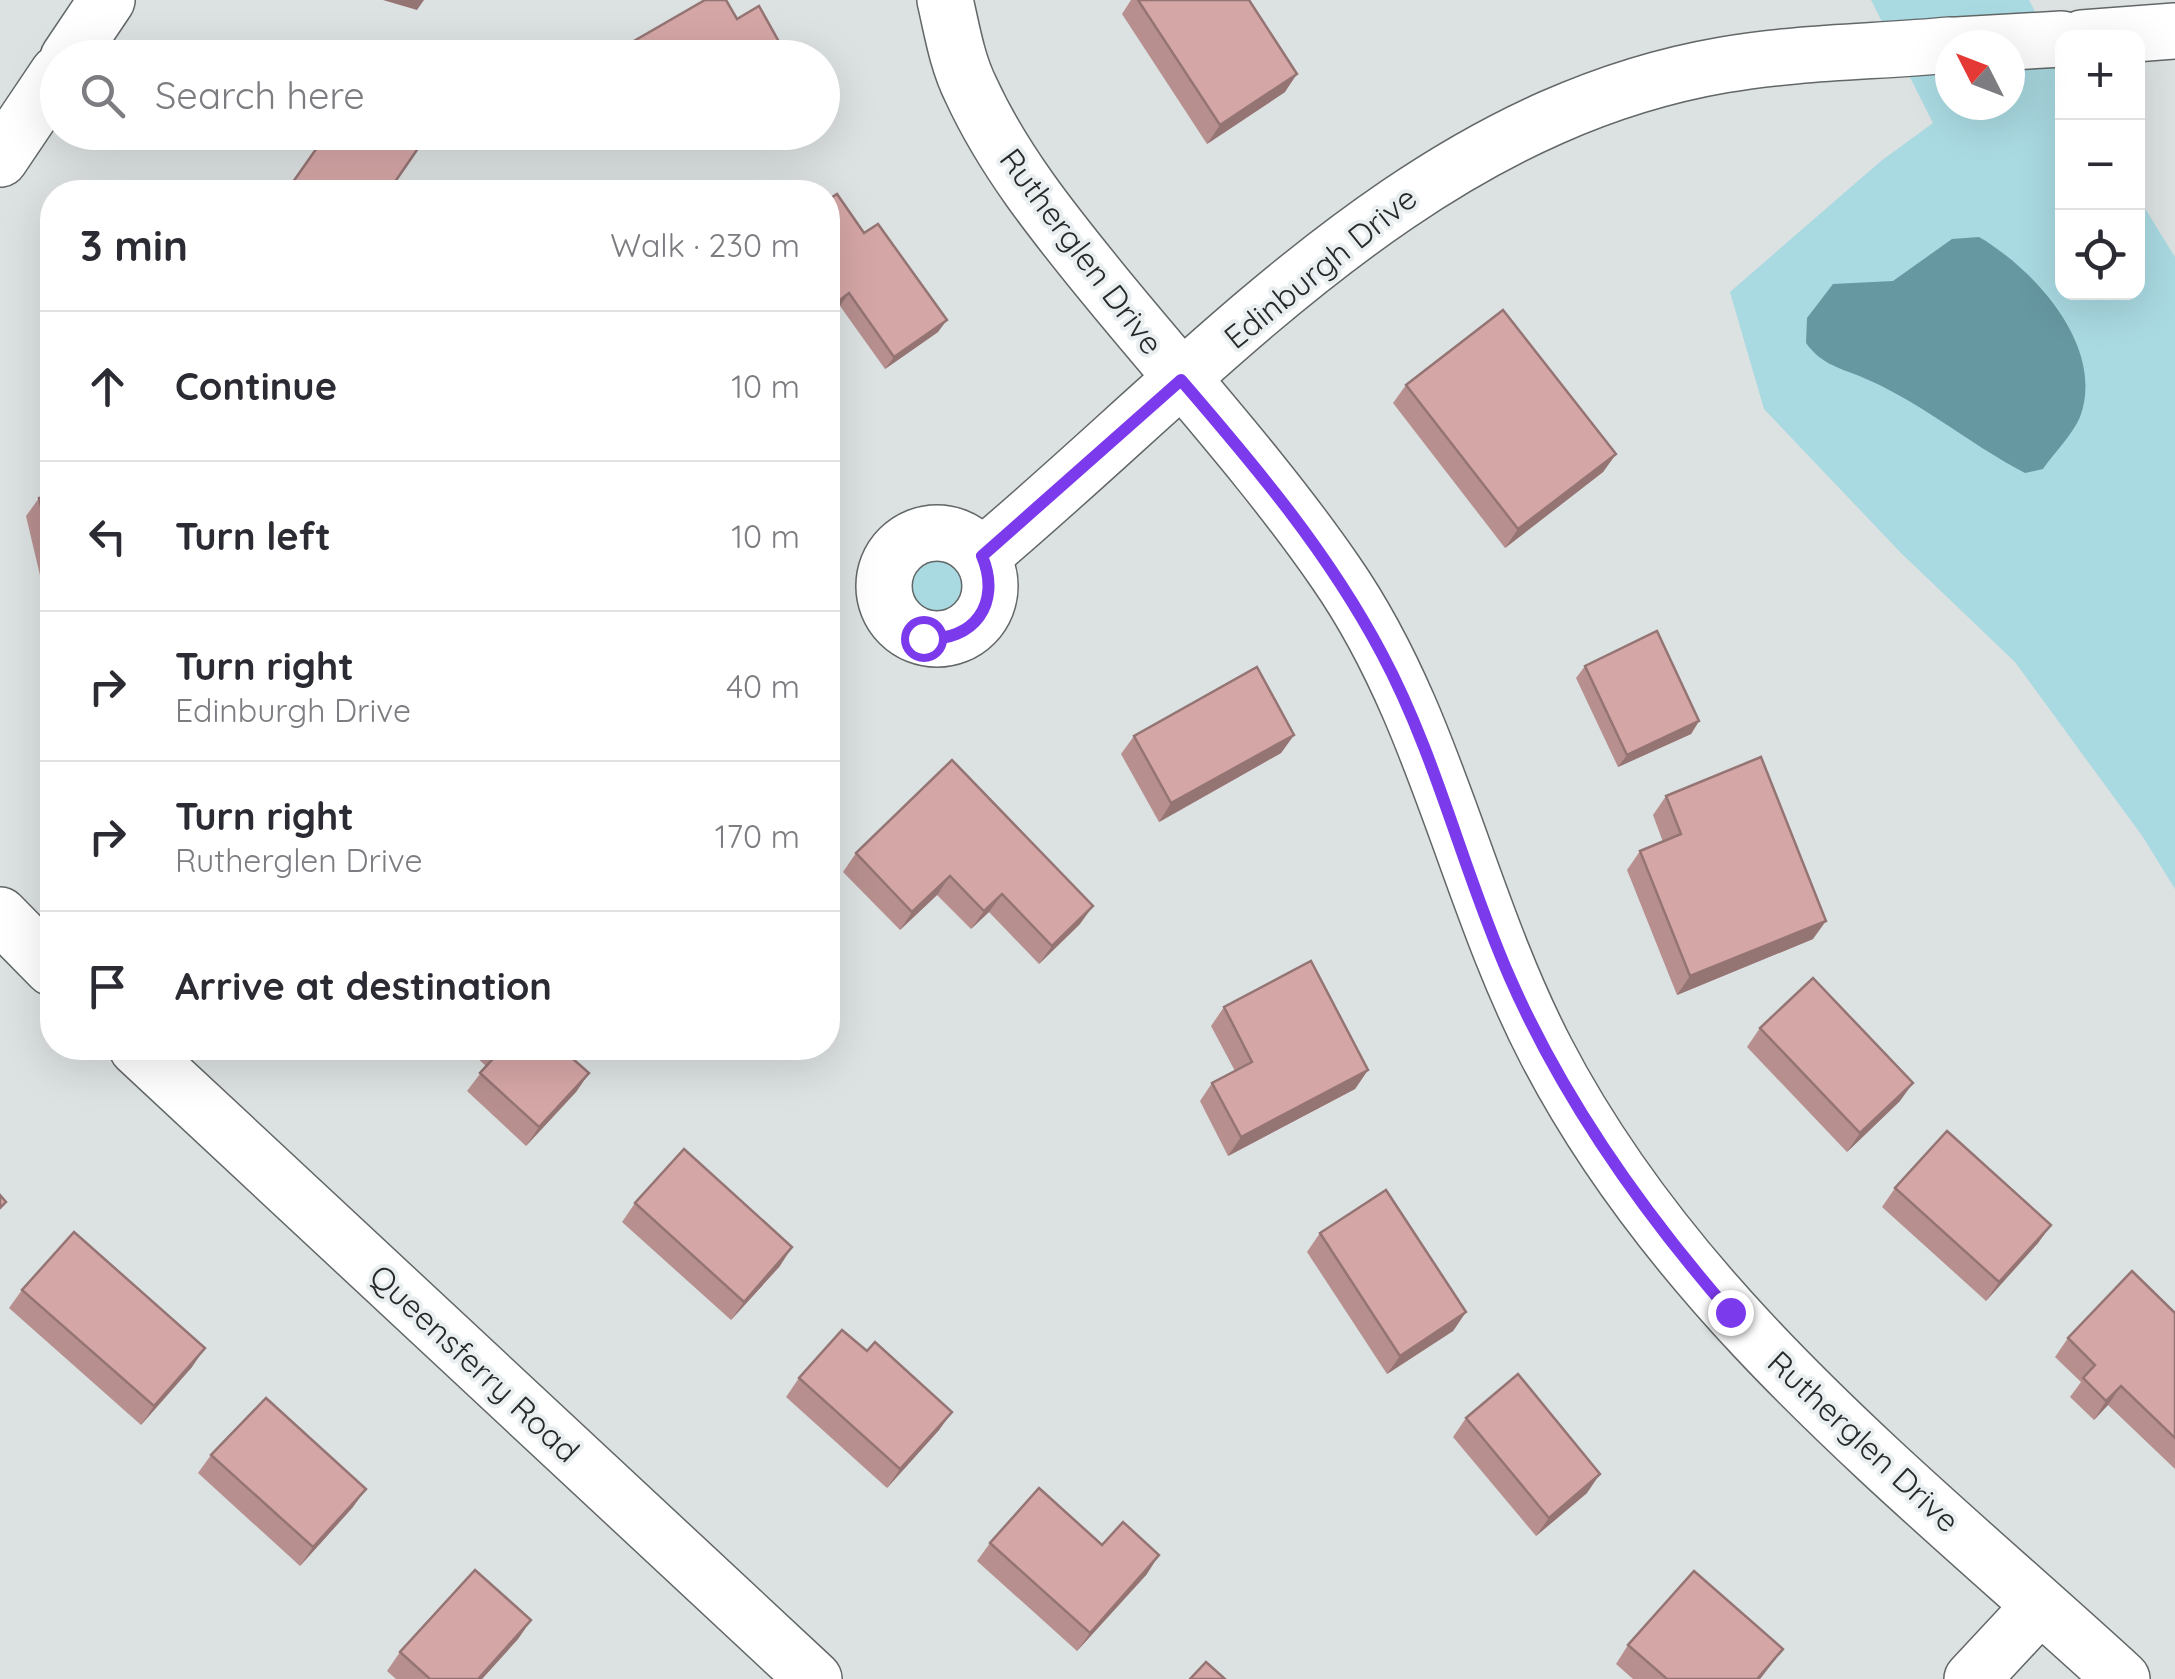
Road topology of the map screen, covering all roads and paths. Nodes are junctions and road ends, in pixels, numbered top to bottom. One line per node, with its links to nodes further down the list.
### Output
1 (107, 0): 6 (street)
2 (945, 0): 11 (street, Rutherglen Drive)
3 (2175, 31): 4 (street)
4 (2145, 33)
5 (2055, 39): 7 (street, Edinburgh Drive)
6 (80, 40)
7 (2025, 41)
8 (1935, 47): 11 (street, Edinburgh Drive)
9 (40, 100): 10 (street)
10 (0, 159)
11 (1181, 380): 12 (street, Edinburgh Drive); 16 (street, Rutherglen Drive)
12 (982, 556)
13 (0, 916): 14 (street)
14 (40, 956)
15 (151, 1060): 17 (street, Queensferry Road)
16 (2040, 1606): 18 (street); 19 (street, Rutherglen Drive)
17 (814, 1679)
18 (1972, 1679)
19 (2122, 1679)

